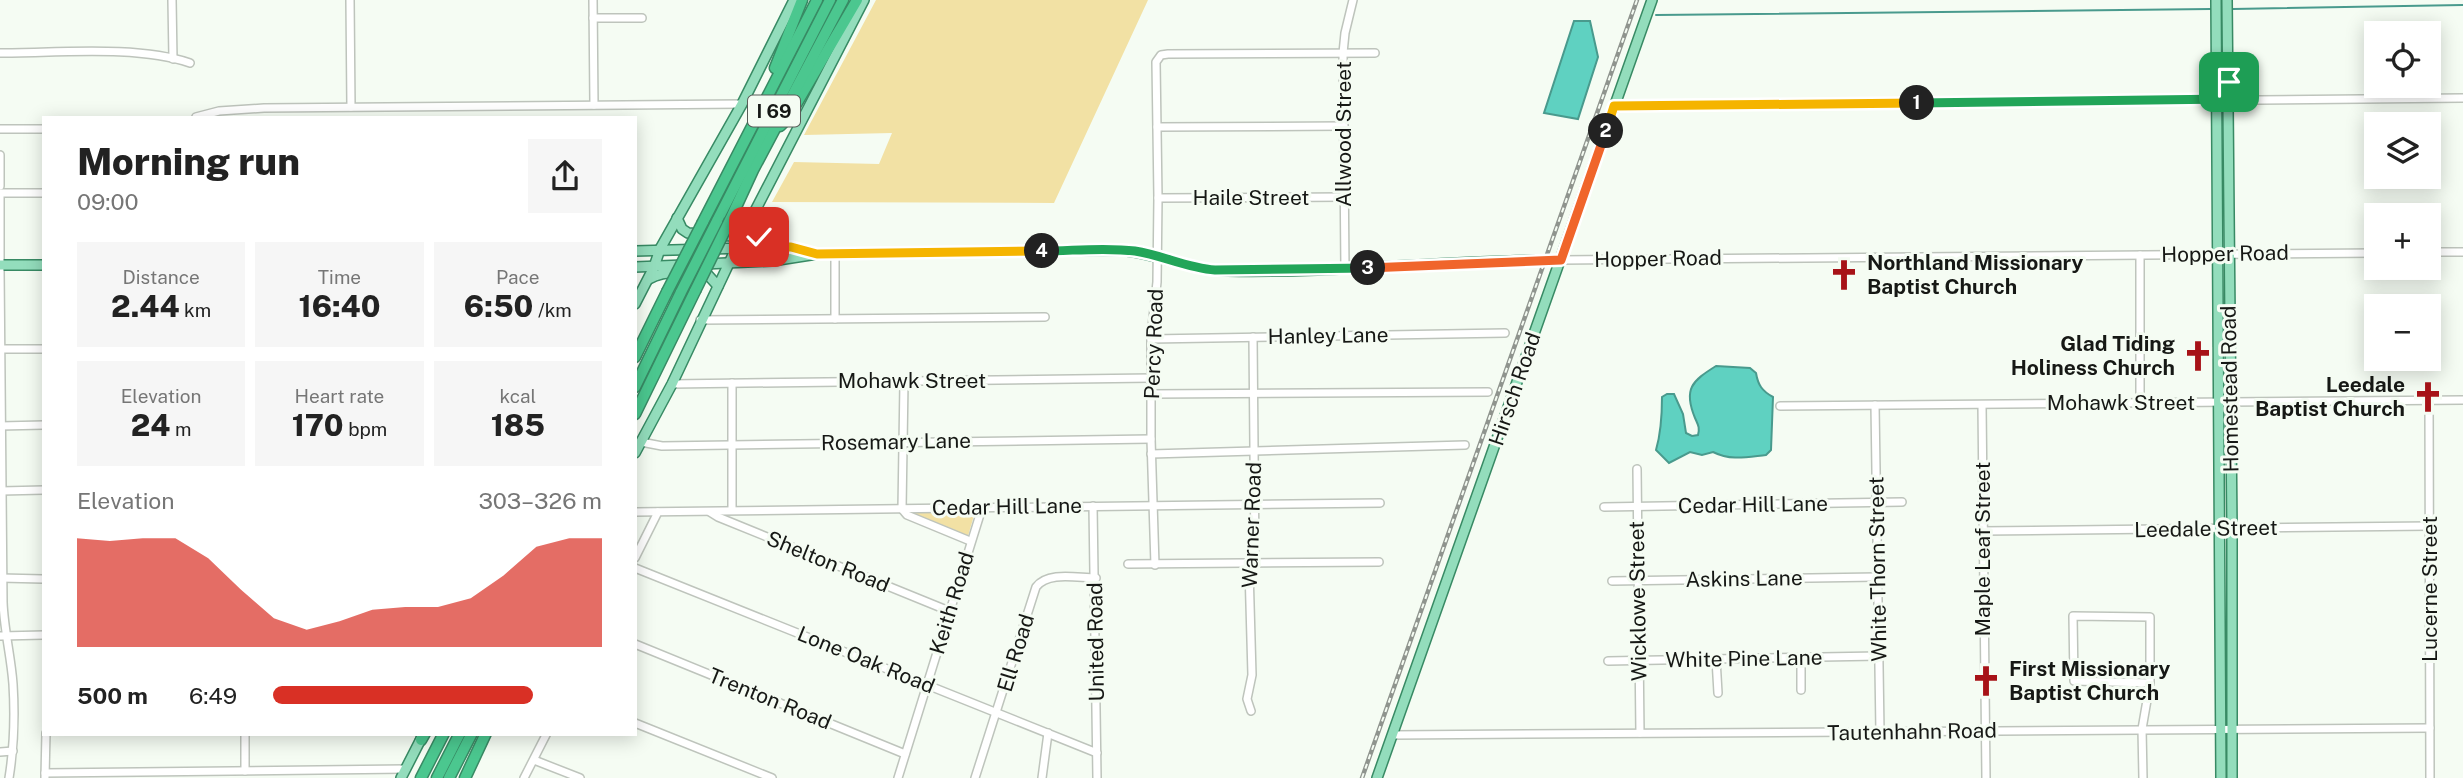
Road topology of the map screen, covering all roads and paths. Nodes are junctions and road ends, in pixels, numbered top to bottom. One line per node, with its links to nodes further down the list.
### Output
1 (172, 0): 22 (street)
2 (350, 0): 31 (street)
3 (593, 0): 15 (street)
4 (794, 0): 27 (main road)
5 (802, 0): 40 (highway)
6 (817, 0): 40 (highway, I 69)
7 (830, 0): 85 (highway, I 69, bridge)
8 (843, 0): 38 (highway, I 69)
9 (857, 0): 38 (highway)
10 (863, 0): 49 (main road)
11 (1353, 0): 21 (street, Allwood Street)
12 (1652, 0): 30 (main road, Hirsch Road)
13 (2216, 0): 17 (main road, Homestead Road)
14 (2227, 0): 18 (main road, Homestead Road)
15 (593, 18): 16 (street); 28 (street)
16 (642, 18)
17 (2217, 36): 18 (main road); 26 (main road, Homestead Road)
18 (2229, 36): 25 (main road, Homestead Road)
19 (0, 53): 22 (street)
20 (1375, 53): 21 (street)
21 (1343, 54): 34 (street, Allwood Street); 36 (street, Percy Road)
22 (173, 59): 23 (street)
23 (190, 63)
24 (2463, 97): 25 (street)
25 (2229, 99): 26 (street); 41 (main road, Homestead Road)
26 (2217, 100): 30 (street); 42 (main road, Homestead Road)
27 (742, 104): 28 (street); 48 (main road)
28 (594, 105): 29 (street)
29 (501, 106): 31 (street); 33 (street)
30 (1614, 106): 63 (main road, Hirsch Road)
31 (351, 107): 32 (street)
32 (201, 116)
33 (501, 116)
34 (1344, 125): 36 (street); 46 (street, Allwood Street)
35 (0, 128): 37 (street)
36 (1157, 128): 47 (street, Percy Road)
37 (42, 129)
38 (772, 134): 99 (highway, I 69, bridge)
39 (0, 155): 43 (street)
40 (738, 156): 82 (highway, I 69, bridge)
41 (2230, 166): 42 (main road); 56 (main road, Homestead Road)
42 (2217, 167): 60 (main road, Homestead Road)
43 (0, 186)
44 (42, 193): 45 (street)
45 (0, 195): 66 (street)
46 (1345, 197): 47 (street, Haile Street); 69 (street, Allwood Street)
47 (1158, 198): 61 (street, Percy Road)
48 (677, 218): 49 (main road); 52 (main road)
49 (749, 224): 50 (main road); 51 (main road)
50 (737, 247): 51 (main road, Hopper Road); 52 (main road, Hopper Road); 64 (main road)
51 (774, 247): 58 (main road, Hopper Road)
52 (660, 250): 53 (main road, Hopper Road); 68 (main road)
53 (637, 251)
54 (2441, 252): 55 (street)
55 (2463, 252)
56 (2228, 253): 57 (street, Hopper Road); 60 (street, Hopper Road); 77 (main road, Homestead Road)
57 (2364, 253)
58 (817, 254): 59 (main road, Hopper Road); 64 (main road, Hopper Road)
59 (835, 254): 61 (main road, Hopper Road); 73 (street)
60 (2218, 254): 62 (street, Hopper Road); 76 (main road, Homestead Road)
61 (1156, 255): 69 (main road, Hopper Road); 79 (street, Percy Road)
62 (2140, 255): 63 (street, Hopper Road); 95 (street)
63 (1561, 260): 69 (main road, Hopper Road); 171 (main road, Hirsch Road)
64 (729, 263): 68 (main road, Hopper Road); 71 (main road)
65 (42, 265): 66 (main road)
66 (0, 266): 80 (street)
67 (637, 267): 68 (main road, Hopper Road)
68 (654, 267): 70 (main road)
69 (1345, 269)
70 (641, 285): 71 (main road)
71 (718, 286): 74 (main road)
72 (1045, 317): 73 (street)
73 (835, 319): 74 (street)
74 (700, 320): 87 (main road)
75 (1505, 333): 78 (street, Hanley Lane)
76 (2218, 334): 77 (main road); 93 (main road, Homestead Road)
77 (2229, 334): 94 (main road, Homestead Road)
78 (1253, 337): 79 (street, Hanley Lane); 90 (street, Warner Road)
79 (1151, 338): 83 (street, Percy Road)
80 (0, 349): 81 (street); 101 (street)
81 (42, 349)
82 (637, 353)
83 (1152, 378): 84 (street, Mohawk Street); 89 (street, Percy Road)
84 (904, 382): 86 (street, Mohawk Street); 103 (street)
85 (637, 383)
86 (732, 383): 87 (street, Mohawk Street); 105 (street)
87 (672, 384): 104 (main road)
88 (1488, 392): 90 (street)
89 (1152, 394): 90 (street); 102 (street, Percy Road)
90 (1253, 395): 108 (street, Warner Road)
91 (2429, 400): 92 (street, Mohawk Street); 94 (street, Mohawk Street); 129 (street, Lucerne Street)
92 (2463, 400)
93 (2219, 402): 94 (street, Mohawk Street); 95 (street, Mohawk Street); 110 (main road, Homestead Road)
94 (2230, 402): 111 (main road, Homestead Road)
95 (2140, 403): 97 (street, Mohawk Street)
96 (1875, 405): 97 (street, Mohawk Street); 98 (street, Mohawk Street); 115 (street, White Thorn Street)
97 (1982, 405): 132 (street, Maple Leaf Street)
98 (1780, 406)
99 (637, 410)
100 (42, 425): 101 (street)
101 (0, 426): 114 (street)
102 (1151, 439): 103 (street, Rosemary Lane); 109 (street, Percy Road)
103 (904, 441): 105 (street, Rosemary Lane); 124 (street)
104 (641, 442): 105 (street, Rosemary Lane); 107 (main road)
105 (731, 444): 125 (street)
106 (1465, 445): 108 (street)
107 (637, 449)
108 (1254, 452): 109 (street); 118 (street, Warner Road)
109 (1151, 454): 119 (street, Percy Road)
110 (2220, 462): 111 (main road); 130 (main road, Homestead Road)
111 (2231, 462): 131 (main road, Homestead Road)
112 (1637, 469): 122 (street, Wicklowe Street)
113 (42, 490): 114 (street)
114 (1, 491): 141 (street)
115 (1877, 502): 116 (street, Cedar Hill Lane); 122 (street, Cedar Hill Lane); 140 (street, White Thorn Street)
116 (1902, 502)
117 (1380, 503): 118 (street, Cedar Hill Lane)
118 (1255, 504): 119 (street, Cedar Hill Lane); 137 (street, Warner Road)
119 (1153, 505): 120 (street, Cedar Hill Lane); 138 (street, Percy Road)
120 (1093, 506): 123 (street, Cedar Hill Lane); 142 (street, United Road)
121 (1604, 507): 122 (street, Cedar Hill Lane)
122 (1637, 507): 144 (street, Wicklowe Street)
123 (982, 508): 124 (street, Cedar Hill Lane); 133 (street, Keith Road)
124 (902, 509): 125 (street, Cedar Hill Lane); 133 (street)
125 (732, 510): 126 (street, Cedar Hill Lane)
126 (710, 511): 128 (street, Cedar Hill Lane); 146 (street, Shelton Road)
127 (637, 513): 128 (street, Cedar Hill Lane)
128 (658, 513): 134 (street)
129 (2430, 526): 131 (street, Leedale Street); 164 (street, Lucerne Street)
130 (2220, 529): 131 (street, Leedale Street); 132 (street, Leedale Street); 147 (main road, Homestead Road)
131 (2232, 529): 148 (main road, Homestead Road)
132 (1982, 531): 167 (street, Maple Leaf Street)
133 (970, 541): 146 (street, Keith Road)
134 (637, 554)
135 (1379, 562): 137 (street)
136 (1128, 564): 138 (street)
137 (1252, 564): 138 (street); 161 (street, Warner Road)
138 (1155, 565)
139 (637, 569): 158 (street, Lone Oak Road)
140 (1877, 577): 144 (street, Askins Lane); 152 (street, White Thorn Street)
141 (1, 578): 143 (street); 150 (street)
142 (1096, 578): 162 (street, Ell Road); 182 (street, United Road)
143 (42, 579)
144 (1637, 580): 145 (street, Askins Lane); 156 (street, Wicklowe Street)
145 (1612, 581)
146 (949, 611): 158 (street, Keith Road)
147 (2220, 628): 148 (main road); 165 (main road, Homestead Road)
148 (2231, 629): 165 (main road, Homestead Road)
149 (42, 635): 150 (street)
150 (2, 636): 180 (street)
151 (637, 645): 183 (street, Trenton Road)
152 (1879, 656): 153 (street, White Pine Lane); 168 (street, White Thorn Street)
153 (1801, 658): 154 (street, White Pine Lane); 159 (street)
154 (1716, 659): 156 (street, White Pine Lane); 160 (street)
155 (1608, 661): 156 (street, White Pine Lane)
156 (1639, 661): 170 (street, Wicklowe Street)
157 (2150, 682): 157 (street); 166 (street)
158 (927, 685): 162 (street, Lone Oak Road); 183 (street, Keith Road)
159 (1801, 690)
160 (1718, 693)
161 (1251, 711)
162 (997, 713): 169 (street, Lone Oak Road); 197 (street, Ell Road)
163 (637, 724): 195 (street)
164 (2430, 728): 165 (street, Tautenhahn Road); 205 (street, Lucerne Street)
165 (2226, 729): 166 (street, Tautenhahn Road); 203 (main road, Homestead Road); 204 (main road, Homestead Road)
166 (2142, 730): 167 (street, Tautenhahn Road); 202 (street)
167 (1985, 731): 168 (street, Tautenhahn Road); 201 (street, Maple Leaf Street)
168 (1880, 732): 170 (street, Tautenhahn Road)
169 (1048, 733): 182 (street, Lone Oak Road); 198 (street)
170 (1640, 733): 171 (street, Tautenhahn Road)
171 (1393, 734): 200 (main road, Hirsch Road)
172 (46, 736): 187 (street)
173 (245, 736): 185 (street)
174 (423, 736): 186 (main road)
175 (442, 736): 189 (highway)
176 (458, 736): 190 (highway)
177 (470, 736): 191 (highway)
178 (486, 736): 192 (highway)
179 (546, 736): 184 (street)
180 (13, 751): 181 (street); 188 (street)
181 (0, 752)
182 (1097, 753): 199 (street, United Road)
183 (905, 754): 196 (street, Keith Road)
184 (534, 760): 193 (street); 194 (street)
185 (245, 771): 186 (street); 187 (street)
186 (403, 774)
187 (45, 776)
188 (9, 778)
189 (421, 778)
190 (437, 778)
191 (449, 778)
192 (465, 778)
193 (524, 778)
194 (580, 778)
195 (772, 778)
196 (898, 778)
197 (975, 778)
198 (1042, 778)
199 (1097, 778)
200 (1377, 778)
201 (1986, 778)
202 (2143, 778)
203 (2221, 778)
204 (2231, 778)
205 (2430, 778)

